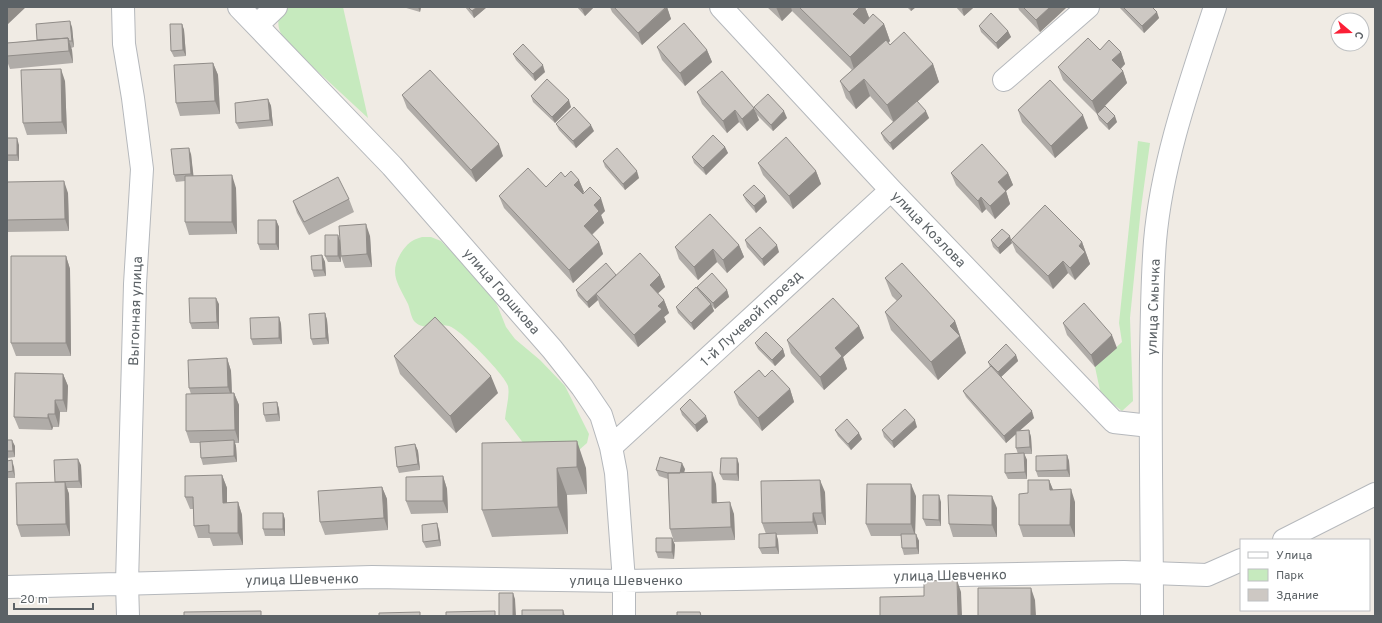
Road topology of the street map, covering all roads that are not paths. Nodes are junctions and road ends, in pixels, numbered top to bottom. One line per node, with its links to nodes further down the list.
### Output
1 (123, 7): 17 (street, Выгонная улица)
2 (239, 7): 7 (street, улица Горшкова)
3 (276, 7): 7 (street)
4 (721, 7): 9 (street, улица Козлова)
5 (1088, 7): 8 (street)
6 (1208, 13): 10 (street, улица Смычка)
7 (257, 25): 11 (street, улица Горшкова)
8 (1004, 80)
9 (891, 190): 10 (street, улица Козлова); 11 (street, 1-й Лучевой проезд)
10 (1150, 426): 15 (street, улица Смычка)
11 (611, 447): 16 (street, улица Горшкова)
12 (1375, 494): 13 (street)
13 (1286, 539)
14 (1240, 560): 15 (street, улица Шевченко)
15 (1152, 573): 16 (street, улица Шевченко); 21 (street, улица Смычка)
16 (624, 581): 17 (street, улица Шевченко); 20 (street, улица Горшкова)
17 (127, 583): 18 (street, улица Шевченко); 19 (street, Выгонная улица)
18 (7, 587)
19 (128, 616)
20 (624, 616)
21 (1152, 616)

